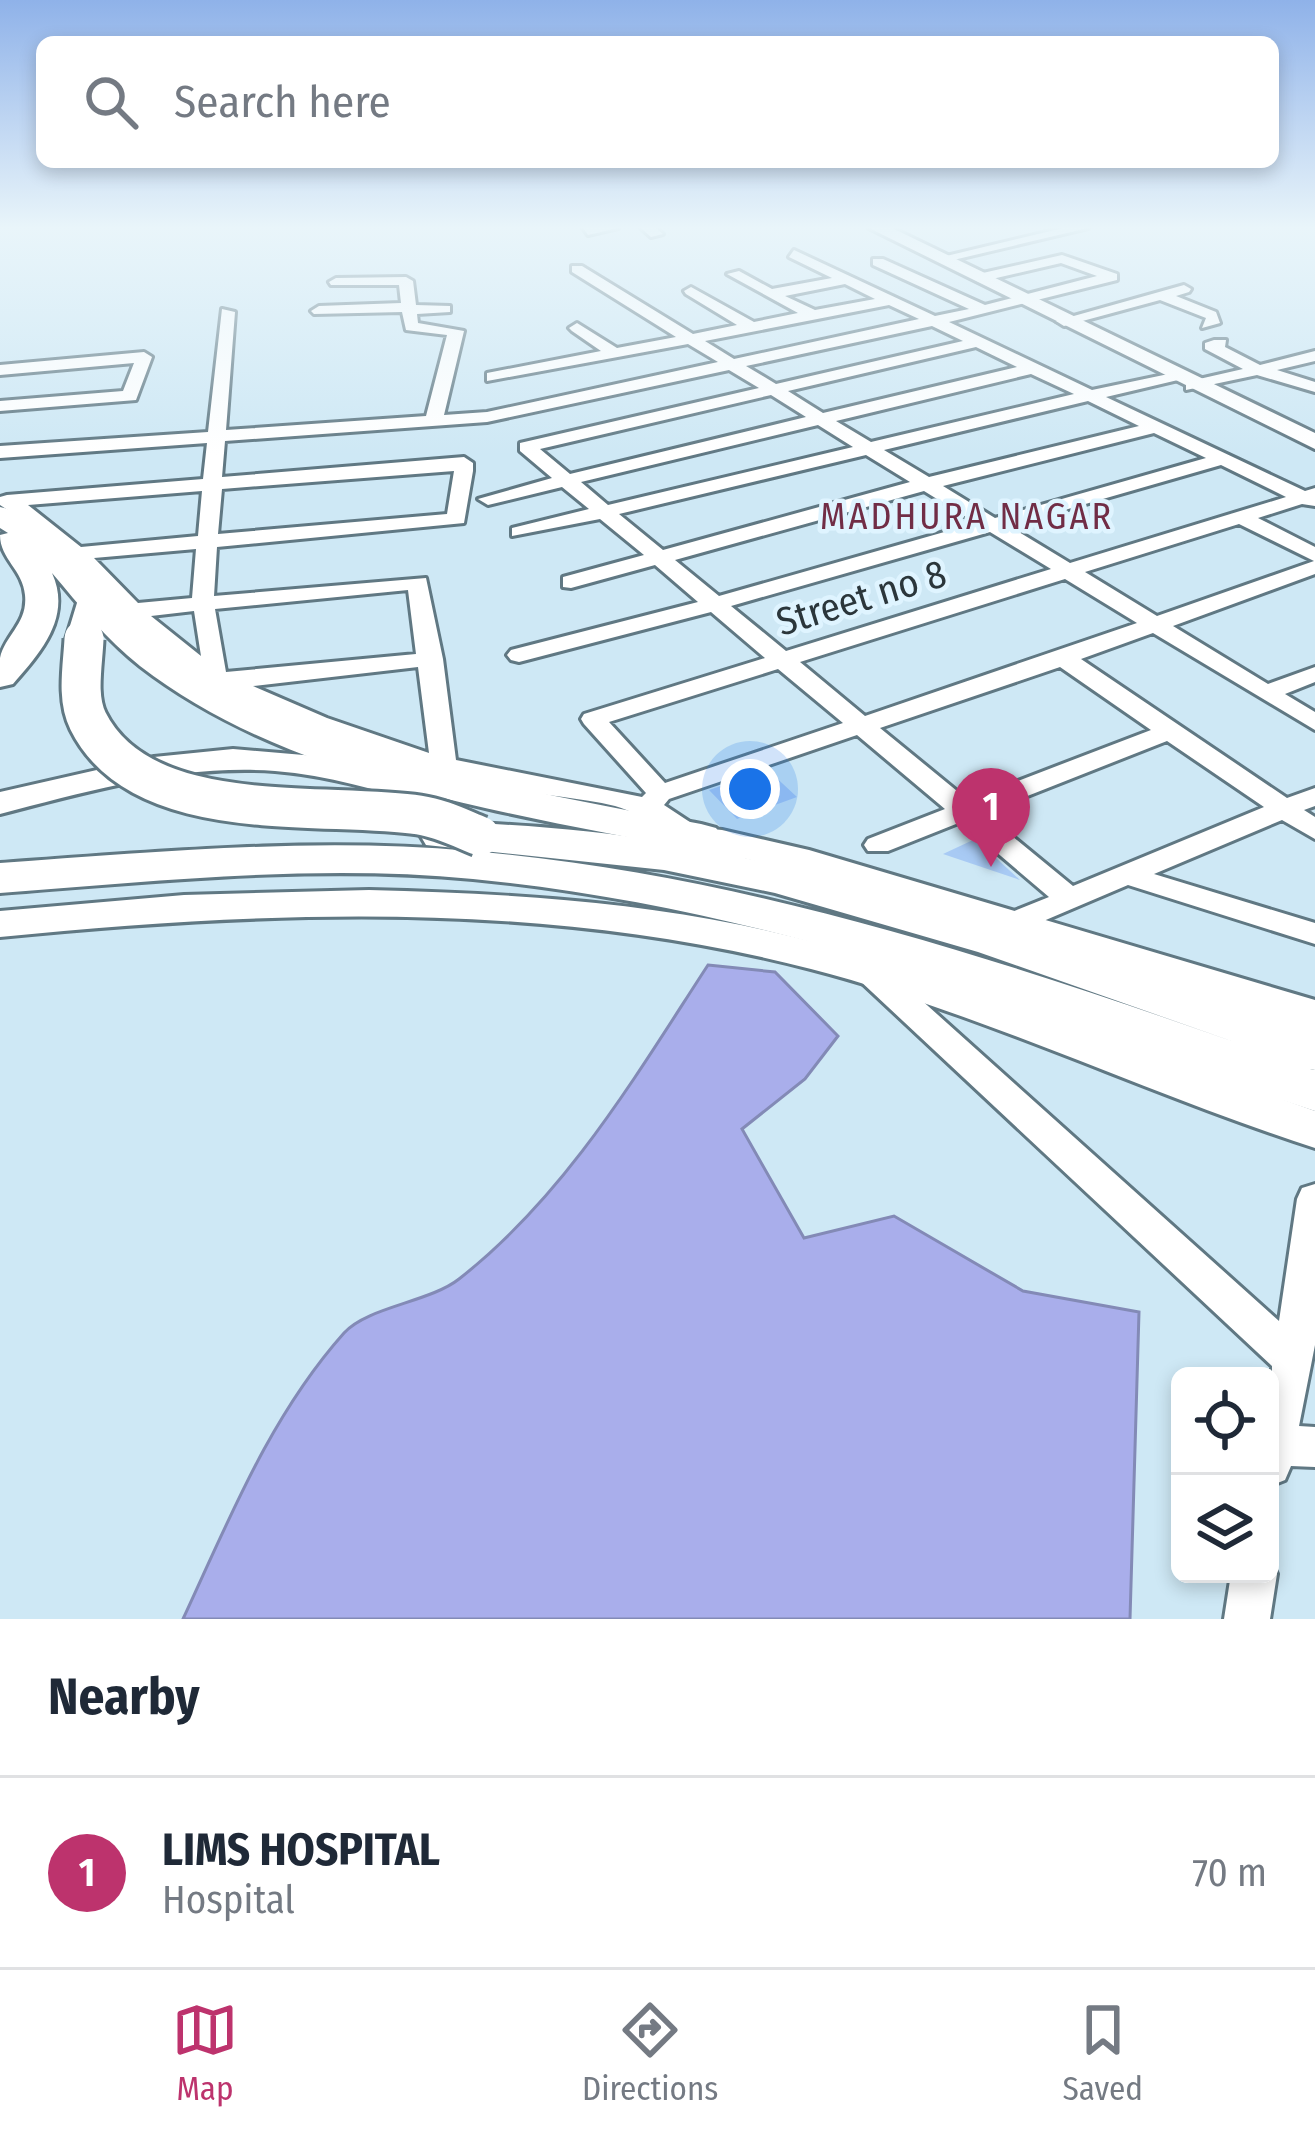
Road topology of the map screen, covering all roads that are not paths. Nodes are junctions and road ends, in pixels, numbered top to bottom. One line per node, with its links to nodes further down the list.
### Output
1 (410, 304): 12 (street)
2 (634, 304): 23 (street)
3 (713, 304): 21 (street)
4 (791, 304): 17 (street)
5 (872, 304): 17 (street)
6 (897, 304): 18 (street)
7 (970, 304): 15 (street)
8 (1009, 304): 15 (street)
9 (1030, 304): 19 (main road)
10 (1128, 304): 19 (street)
11 (1191, 304): 20 (street)
12 (410, 309): 13 (street); 14 (street); 41 (street)
13 (446, 309)
14 (319, 310)
15 (984, 310): 18 (street)
16 (227, 312): 43 (street)
17 (813, 315): 21 (street)
18 (934, 321): 24 (street); 29 (street)
19 (1064, 321): 34 (main road)
20 (1207, 325)
21 (752, 327): 23 (street)
22 (578, 328): 26 (street)
23 (690, 339): 26 (street); 29 (street)
24 (979, 342): 30 (street); 36 (street)
25 (1220, 343): 32 (street)
26 (615, 354): 28 (street)
27 (1315, 356): 32 (street)
28 (562, 364): 33 (street); 37 (street)
29 (731, 364): 36 (street); 37 (street)
30 (1033, 368): 38 (street); 40 (street)
31 (0, 370): 39 (street)
32 (1258, 370): 34 (street); 35 (street)
33 (493, 377)
34 (1182, 381): 38 (street); 44 (main road)
35 (1315, 387)
36 (772, 389): 40 (street); 48 (street)
37 (597, 393): 41 (street)
38 (1089, 395): 42 (street); 45 (street)
39 (0, 406)
40 (821, 420): 45 (street); 48 (street)
41 (434, 421): 43 (street)
42 (1156, 427): 47 (street); 50 (street)
43 (225, 438): 46 (street); 49 (street)
44 (1315, 442)
45 (868, 448): 50 (street); 53 (street)
46 (0, 452)
47 (1223, 459): 51 (street); 56 (street)
48 (567, 481): 52 (street); 53 (street)
49 (220, 483): 54 (street); 58 (street); 58 (street)
50 (926, 484): 56 (street); 61 (street)
51 (1311, 498): 55 (street, Street no 8)
52 (488, 500)
53 (604, 512): 57 (street); 61 (street)
54 (2, 513): 59 (street); 68 (main road); 75 (main road)
55 (1241, 517): 60 (street); 63 (street, Street no 8)
56 (993, 525): 63 (street); 65 (street)
57 (519, 532)
58 (214, 541): 59 (street); 66 (street)
59 (81, 553): 67 (street)
60 (1315, 555)
61 (659, 557): 64 (street); 65 (street)
62 (1315, 568): 69 (street)
63 (1068, 571): 69 (street); 73 (street, Street no 8)
64 (571, 582)
65 (716, 604): 70 (street); 73 (street)
66 (208, 609): 67 (street); 72 (street); 76 (street)
67 (129, 611): 76 (street)
68 (88, 619): 88 (main road, bridge); 89 (main road)
69 (1155, 625): 71 (street); 77 (street)
70 (519, 655)
71 (1063, 658): 79 (street); 80 (street)
72 (431, 659): 76 (street); 81 (street)
73 (782, 660): 79 (street); 83 (street, Street no 8)
74 (1315, 674): 77 (street)
75 (0, 676)
76 (221, 679): 81 (street)
77 (1266, 693): 78 (street)
78 (1315, 723)
79 (860, 724): 83 (street); 86 (street)
80 (1170, 731): 85 (street); 86 (street)
81 (443, 763): 83 (street)
82 (1315, 796): 85 (street)
83 (654, 800): 89 (street)
84 (0, 803): 89 (main road)
85 (1284, 809): 87 (street); 93 (street)
86 (965, 811): 90 (street); 96 (street)
87 (1315, 830)
88 (480, 836): 91 (main road); 102 (main road)
89 (701, 838): 97 (main road)
90 (878, 844)
91 (0, 851)
92 (80, 872): 94 (main road); 95 (main road); 103 (main road)
93 (1126, 875): 96 (street); 99 (street)
94 (0, 878)
95 (0, 893)
96 (1070, 899): 97 (street)
97 (1017, 921): 101 (main road)
98 (0, 924): 100 (main road)
99 (1315, 934)
100 (868, 970): 104 (main road); 106 (street)
101 (1315, 1016)
102 (1315, 1051)
103 (1315, 1090)
104 (1315, 1130)
105 (1315, 1199): 106 (street)
106 (1293, 1360): 107 (street)
107 (1286, 1452)
108 (1253, 1583): 109 (street)
109 (1247, 1619)

